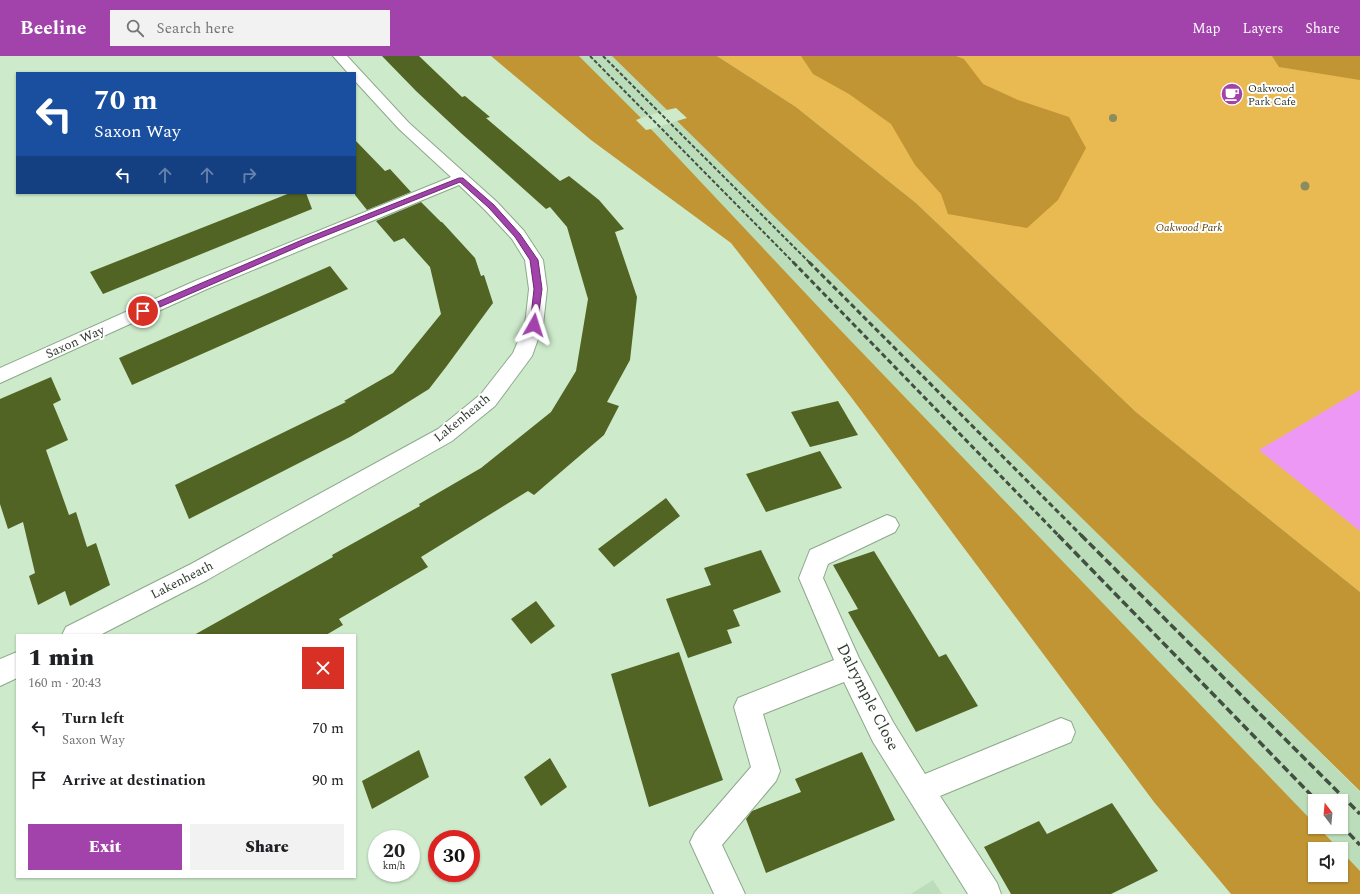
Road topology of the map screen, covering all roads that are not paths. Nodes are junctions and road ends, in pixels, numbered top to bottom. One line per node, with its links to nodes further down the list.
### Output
1 (340, 56): 2 (street, Lakenheath)
2 (355, 72)
3 (356, 74): 4 (street, Lakenheath)
4 (461, 179): 5 (street, Saxon Way); 7 (street, Lakenheath)
5 (0, 376)
6 (887, 525): 9 (street, Dalrymple Close)
7 (77, 634)
8 (16, 665): 10 (street)
9 (850, 667): 12 (street, Dalrymple Close); 13 (street)
10 (0, 673)
11 (1061, 732): 12 (street)
12 (920, 790): 14 (street, Dalrymple Close)
13 (730, 894)
14 (986, 894)

